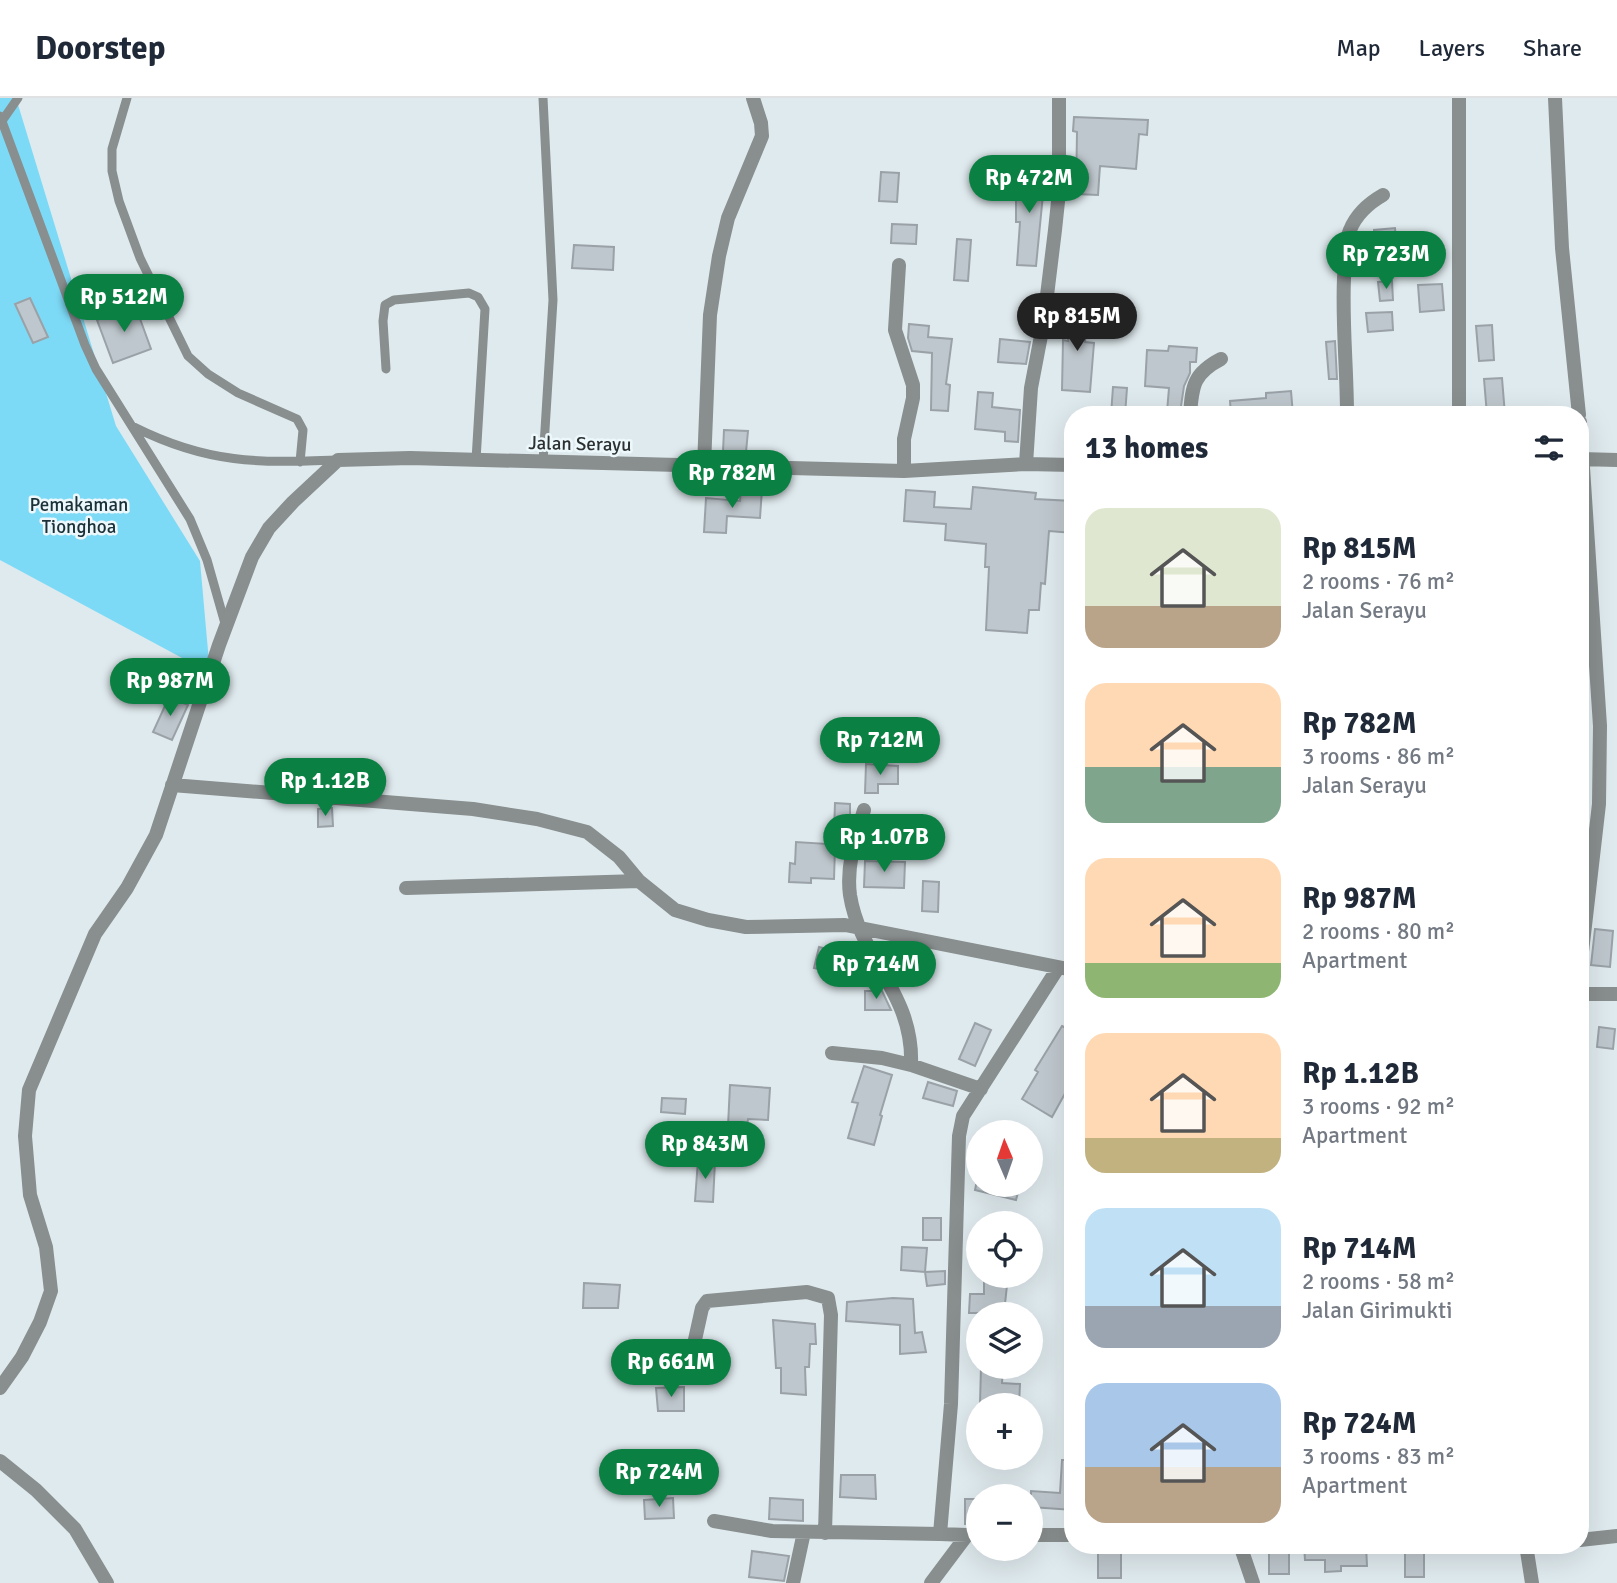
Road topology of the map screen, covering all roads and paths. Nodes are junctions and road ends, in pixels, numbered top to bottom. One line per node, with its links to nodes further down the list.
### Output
1 (18, 98): 8 (lane)
2 (127, 98): 22 (lane)
3 (543, 98): 23 (lane)
4 (753, 98): 26 (street)
5 (1059, 98): 24 (street)
6 (1459, 98): 15 (street)
7 (1555, 98): 16 (street)
8 (1, 118): 17 (lane)
9 (1383, 195): 14 (street)
10 (899, 265): 27 (street)
11 (1221, 359): 13 (street)
12 (386, 369): 20 (lane)
13 (1191, 406)
14 (1347, 406)
15 (1459, 406)
16 (1578, 406)
17 (132, 426): 22 (lane); 29 (lane)
18 (1589, 459): 21 (street)
19 (338, 460): 20 (street, Jalan Serayu); 22 (lane); 29 (street)
20 (476, 460): 23 (street, Jalan Serayu)
21 (1617, 460)
22 (300, 462)
23 (544, 462): 26 (street, Jalan Serayu)
24 (1026, 464): 25 (street, Jalan Serayu); 27 (street, Jalan Serayu)
25 (1064, 465)
26 (704, 466): 27 (street, Jalan Serayu)
27 (904, 471)
28 (1589, 562): 34 (street)
29 (226, 627): 30 (street)
30 (172, 785): 32 (street); 44 (street)
31 (864, 810): 35 (street)
32 (639, 881): 33 (street); 35 (street)
33 (405, 888)
34 (1589, 895)
35 (859, 927): 36 (street); 41 (street)
36 (1064, 969)
37 (1064, 972): 42 (street)
38 (1589, 994): 39 (street)
39 (1617, 994)
40 (832, 1053): 41 (street)
41 (911, 1065): 42 (street)
42 (981, 1088): 49 (street)
43 (687, 1376): 48 (street)
44 (0, 1388)
45 (0, 1461): 58 (street)
46 (714, 1521): 47 (street)
47 (804, 1532): 48 (street); 59 (street)
48 (825, 1533): 49 (street)
49 (940, 1534): 50 (street)
50 (966, 1535)
51 (1043, 1535): 52 (street)
52 (1064, 1535)
53 (1617, 1536): 54 (street)
54 (1589, 1538)
55 (966, 1542): 60 (street)
56 (1243, 1554): 61 (street)
57 (1527, 1554): 62 (street)
58 (107, 1583)
59 (793, 1583)
60 (931, 1583)
61 (1253, 1583)
62 (1532, 1583)

